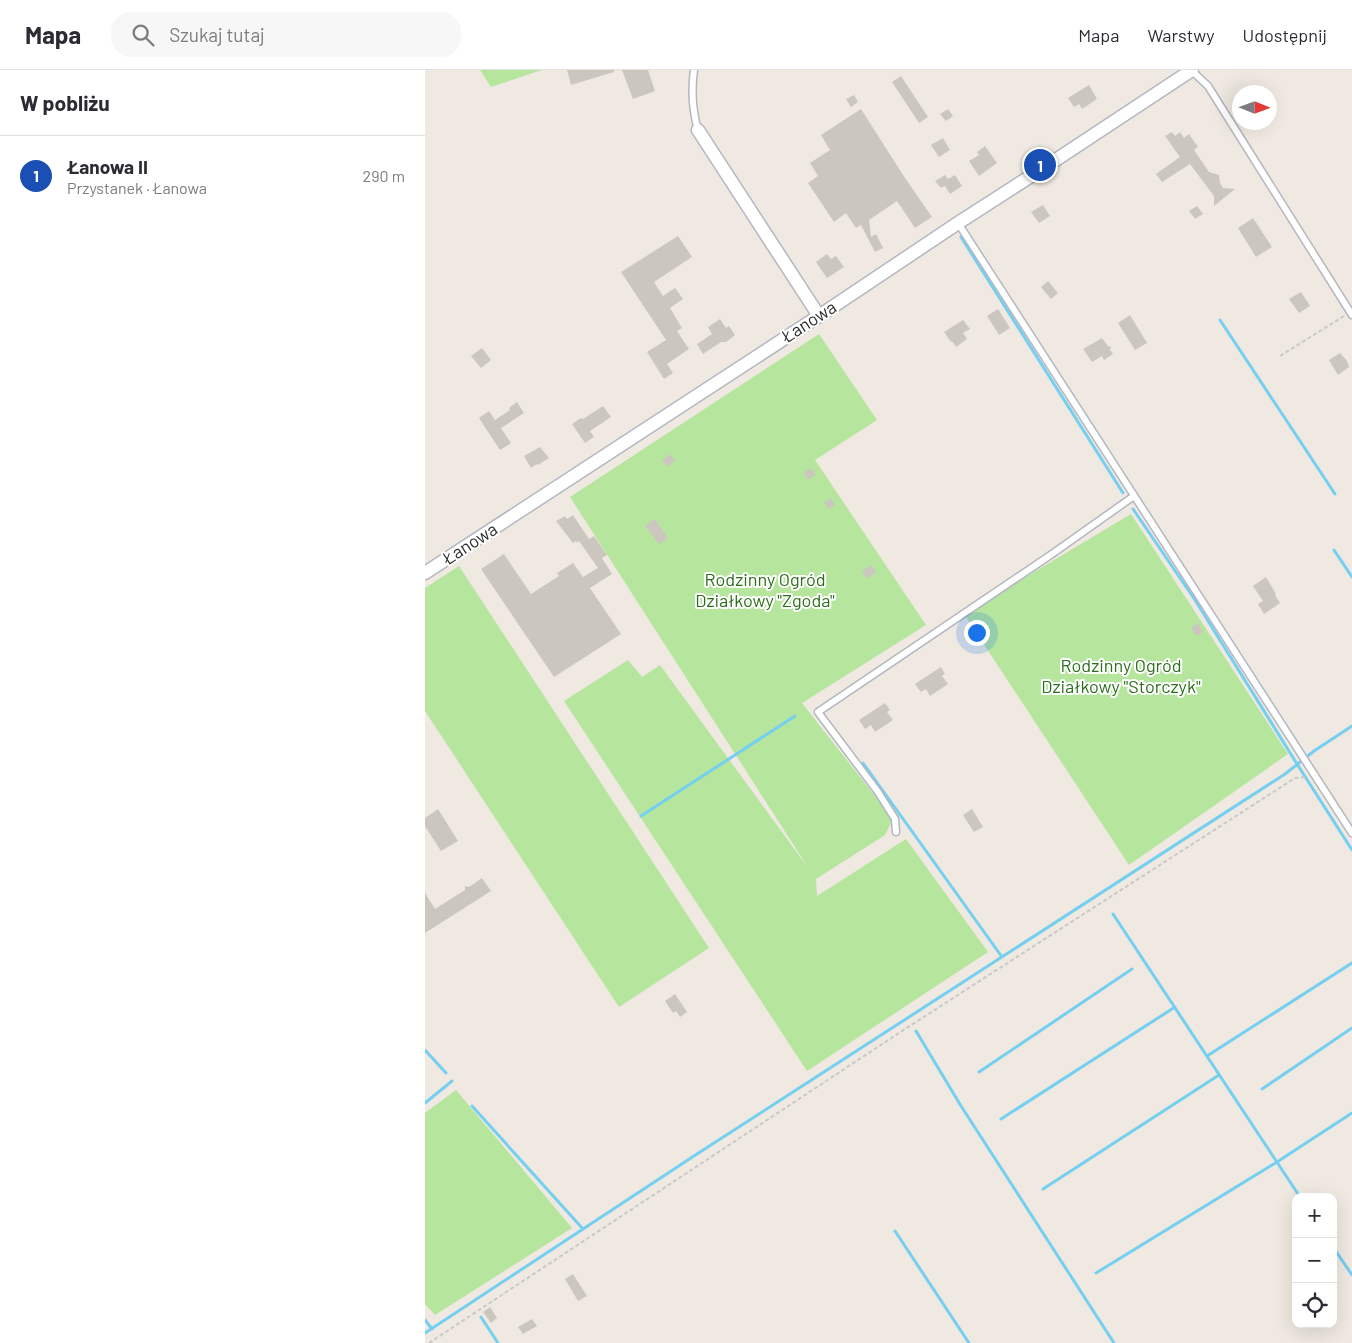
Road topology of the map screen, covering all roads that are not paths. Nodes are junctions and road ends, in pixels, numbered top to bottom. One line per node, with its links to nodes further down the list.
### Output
1 (694, 70): 3 (lane)
2 (1192, 70): 4 (street, Łanowa); 5 (lane)
3 (698, 130): 6 (street)
4 (958, 223): 6 (street, Łanowa); 7 (lane)
5 (1351, 313)
6 (819, 316): 8 (street, Łanowa)
7 (1134, 496): 9 (lane); 10 (lane)
8 (425, 573)
9 (896, 832)
10 (1352, 833)

